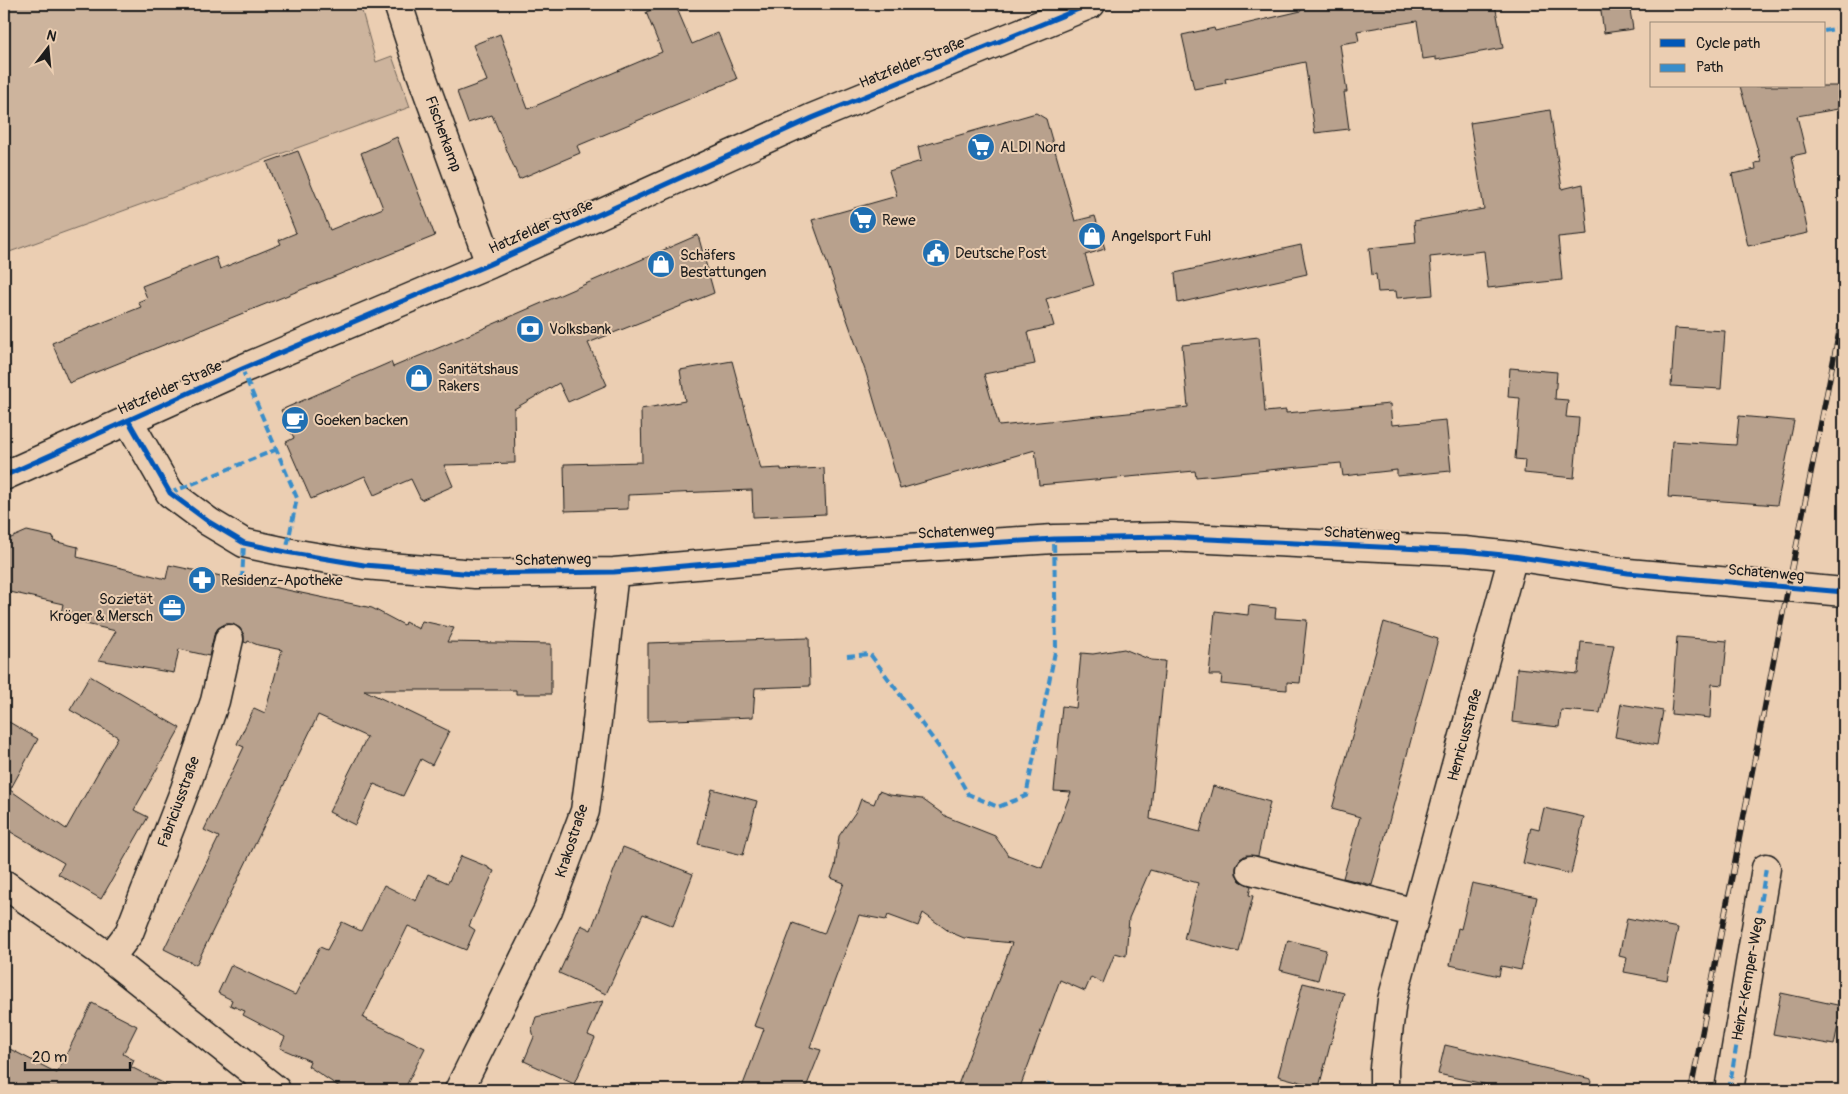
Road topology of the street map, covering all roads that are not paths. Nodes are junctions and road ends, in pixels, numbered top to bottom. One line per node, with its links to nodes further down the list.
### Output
1 (398, 4): 3 (street, Fischerkamp)
2 (1091, 4): 3 (street, Hatzfelder Straße)
3 (490, 264): 4 (street, Hatzfelder Straße)
4 (128, 420): 5 (street, Hatzfelder Straße); 7 (street, Schatenweg)
5 (4, 476)
6 (1513, 556): 7 (street, Schatenweg); 8 (street, Schatenweg); 13 (street, Henricusstraße)
7 (614, 572): 16 (street, Krakostraße)
8 (1844, 592)
9 (229, 639): 14 (street, Fabriciusstraße)
10 (1766, 868): 18 (street, Heinz-Kemper-Weg)
11 (1251, 870): 13 (street)
12 (4, 884): 14 (street)
13 (1416, 913): 17 (street, Henricusstraße)
14 (110, 958): 15 (street)
15 (276, 1090)
16 (460, 1090)
17 (1384, 1090)
18 (1729, 1090)

